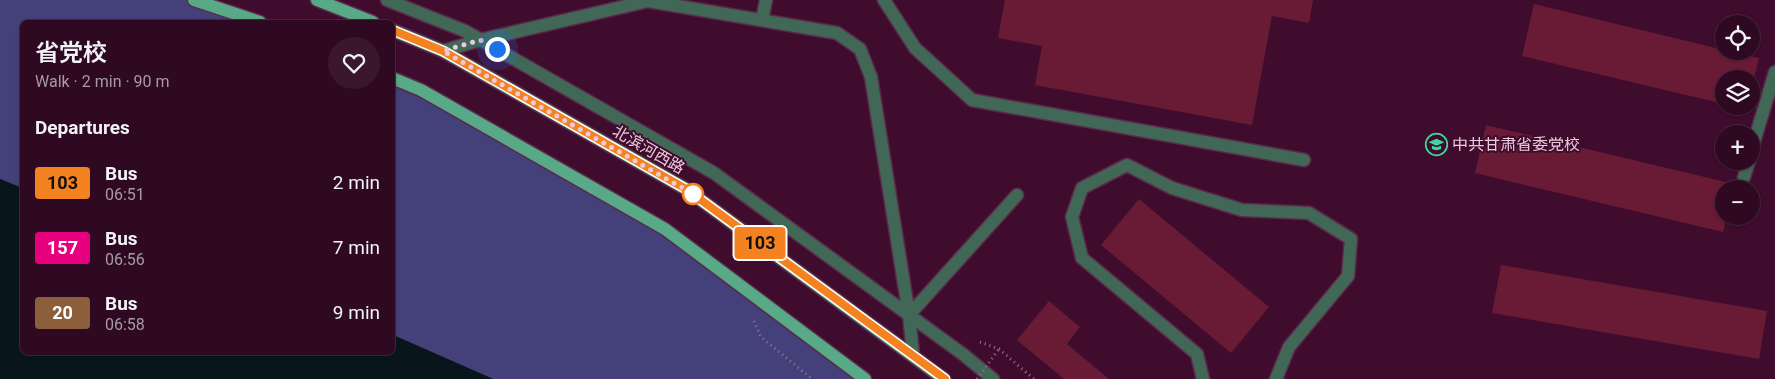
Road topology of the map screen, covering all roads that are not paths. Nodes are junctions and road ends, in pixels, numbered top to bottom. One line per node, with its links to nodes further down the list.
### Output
1 (194, 0): 6 (main road)
2 (317, 0): 7 (main road)
3 (388, 0): 10 (street)
4 (766, 0): 8 (street)
5 (884, 0): 15 (street)
6 (254, 20)
7 (368, 20)
8 (762, 20): 10 (street); 19 (street)
9 (395, 31): 11 (main road, 北滨河西路)
10 (480, 40): 11 (street); 19 (street)
11 (443, 51): 20 (main road, 北滨河西路)
12 (1775, 72): 14 (street)
13 (395, 79): 21 (main road)
14 (1759, 125)
15 (1304, 160)
16 (1746, 170): 17 (street)
17 (1744, 177)
18 (1017, 195): 19 (street)
19 (909, 315): 20 (street); 23 (street)
20 (913, 354): 22 (main road, 北滨河西路)
21 (865, 379)
22 (944, 379)
23 (993, 379)
24 (1203, 379): 25 (street)
25 (1276, 379)

